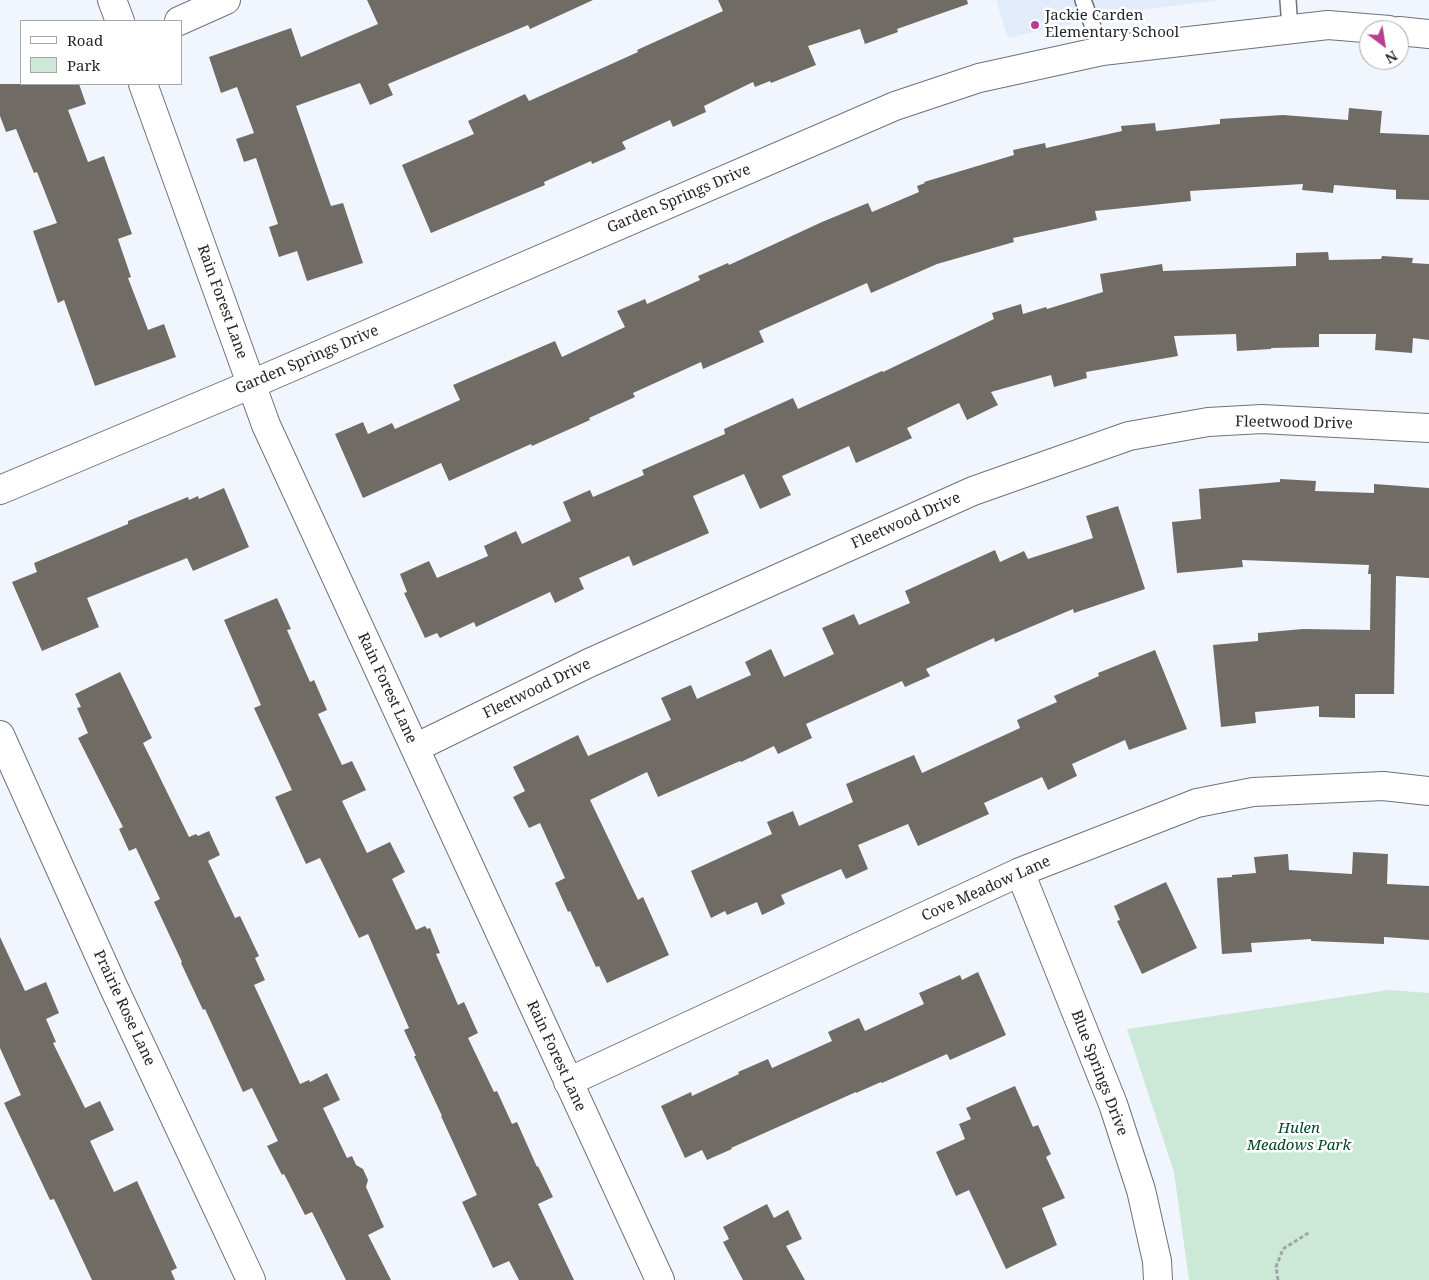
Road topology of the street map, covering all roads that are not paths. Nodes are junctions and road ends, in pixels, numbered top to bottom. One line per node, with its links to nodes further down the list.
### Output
1 (112, 0): 5 (street)
2 (226, 0): 6 (street)
3 (1083, 0): 11 (lane)
4 (1288, 0): 8 (lane)
5 (120, 20)
6 (181, 20)
7 (1359, 27): 8 (street, Garden Springs Drive)
8 (1290, 29): 11 (street, Garden Springs Drive)
9 (1409, 32): 10 (street)
10 (1429, 34)
11 (1102, 51): 13 (street, Garden Springs Drive)
12 (143, 85): 13 (street, Rain Forest Lane)
13 (252, 384): 15 (street, Garden Springs Drive); 17 (street, Rain Forest Lane)
14 (1429, 428): 17 (street, Fleetwood Drive)
15 (0, 490)
16 (0, 735): 21 (street, Prairie Rose Lane)
17 (415, 748): 20 (street, Rain Forest Lane)
18 (1429, 791): 19 (street, Cove Meadow Lane)
19 (1020, 872): 20 (street, Cove Meadow Lane); 23 (street, Blue Springs Drive)
20 (568, 1082): 22 (street, Rain Forest Lane)
21 (251, 1280)
22 (660, 1280)
23 (1158, 1280)

